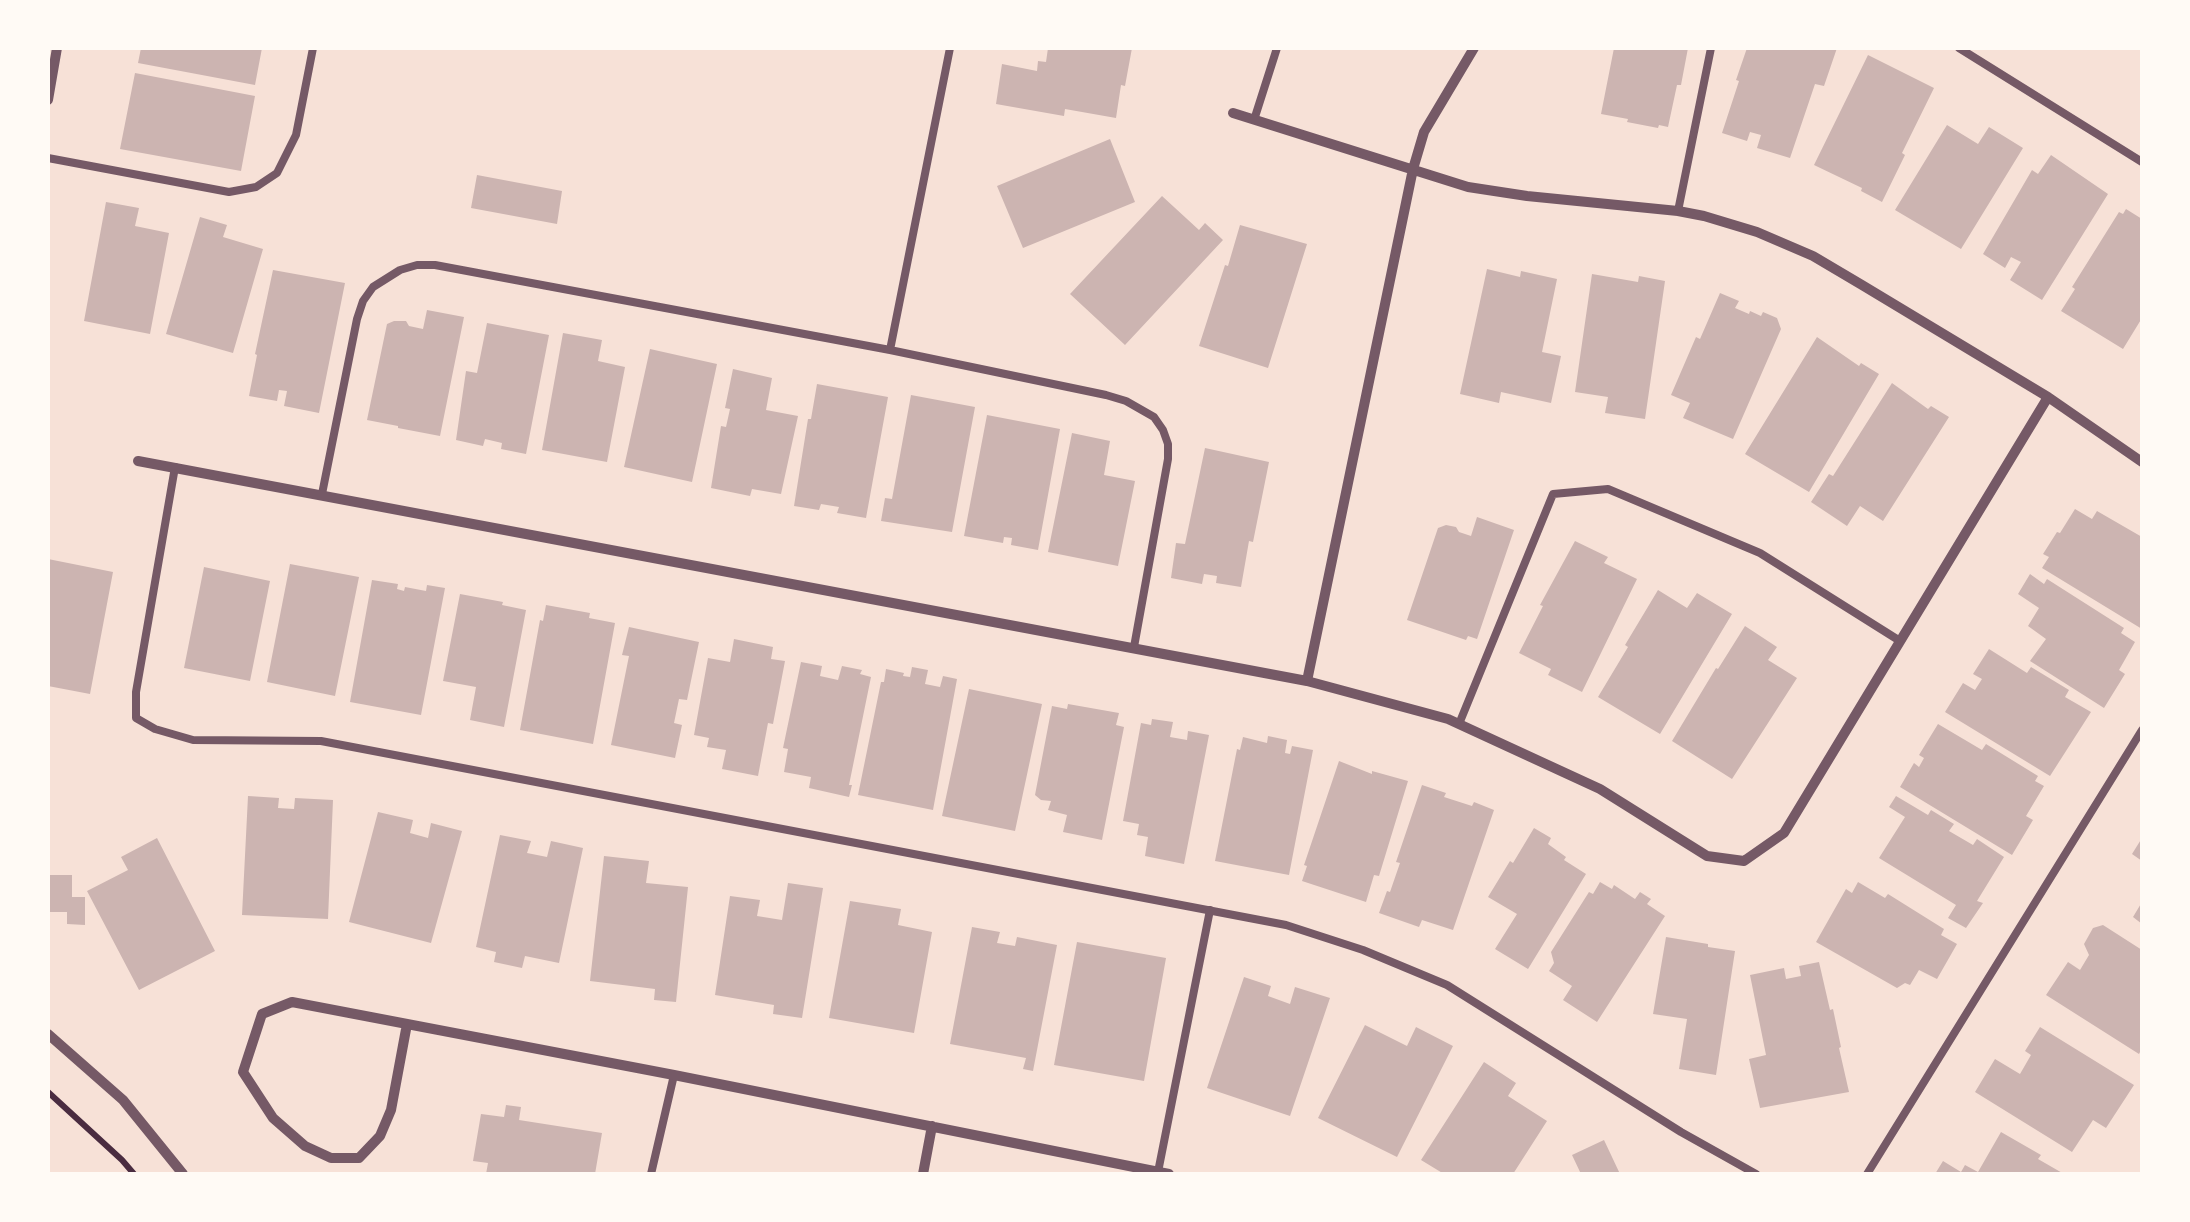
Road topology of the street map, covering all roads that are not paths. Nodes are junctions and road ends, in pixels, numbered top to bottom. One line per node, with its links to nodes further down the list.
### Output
1 (57, 48): 8 (street)
2 (313, 48): 11 (lane)
3 (950, 48): 15 (lane)
4 (1277, 48): 10 (lane)
5 (1474, 48): 13 (street)
6 (1710, 48): 14 (lane)
7 (1958, 48): 12 (lane)
8 (48, 100)
9 (1233, 113): 10 (street)
10 (1254, 120): 13 (street)
11 (48, 158)
12 (2142, 162)
13 (1412, 170): 14 (street); 23 (street)
14 (1678, 211): 16 (street)
15 (890, 350): 20 (lane); 22 (lane)
16 (2048, 397): 18 (street); 21 (street)
17 (138, 461): 19 (street)
18 (2142, 462)
19 (175, 468): 20 (street); 26 (lane)
20 (322, 494): 22 (street)
21 (1900, 641): 24 (street); 24 (lane)
22 (1134, 648): 23 (street)
23 (1307, 681): 24 (street)
24 (1459, 724)
25 (2142, 730): 36 (lane)
26 (1210, 910): 31 (lane); 35 (lane)
27 (407, 1024): 27 (street); 29 (street)
28 (48, 1034): 32 (street)
29 (674, 1075): 30 (street); 33 (lane)
30 (932, 1126): 31 (street); 34 (street)
31 (1163, 1173)
32 (183, 1174)
33 (651, 1174)
34 (923, 1174)
35 (1756, 1174)
36 (1867, 1174)

